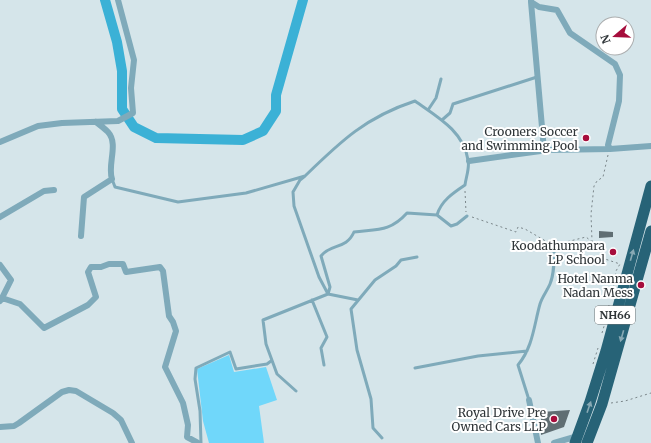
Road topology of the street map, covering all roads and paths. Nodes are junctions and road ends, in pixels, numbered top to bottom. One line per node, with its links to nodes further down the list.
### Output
1 (118, 0): 7 (street)
2 (531, 1): 3 (street); 10 (street)
3 (537, 77): 6 (lane); 11 (street)
4 (441, 79): 5 (lane)
5 (428, 110): 6 (lane); 13 (lane)
6 (442, 120): 12 (lane)
7 (96, 122): 8 (street); 14 (street)
8 (0, 142)
9 (651, 146): 10 (street)
10 (610, 149): 11 (street); 23 (path)
11 (544, 150): 12 (street)
12 (469, 161): 15 (lane)
13 (305, 176): 14 (lane); 27 (lane)
14 (112, 179): 22 (street)
15 (465, 185): 18 (lane); 19 (path)
16 (651, 186): 48 (highway, NH66, one-way to 16)
17 (54, 190): 20 (street)
18 (437, 215): 19 (lane); 27 (lane)
19 (467, 216): 24 (path)
20 (0, 217)
21 (651, 231): 45 (highway, NH66, one-way to 45)
22 (81, 236)
23 (592, 241): 24 (path); 28 (path)
24 (554, 244): 37 (lane)
25 (417, 257): 31 (lane)
26 (0, 265): 29 (street)
27 (328, 294): 30 (lane); 31 (lane)
28 (612, 298)
29 (1, 299): 50 (street)
30 (312, 300): 38 (lane); 39 (lane)
31 (358, 300): 47 (lane)
32 (610, 304): 33 (path)
33 (607, 316)
34 (604, 323): 35 (path)
35 (601, 335)
36 (598, 347): 40 (path)
37 (527, 351): 41 (lane); 44 (lane)
38 (271, 361): 42 (lane); 51 (lane)
39 (324, 365)
40 (592, 366)
41 (415, 368)
42 (296, 391)
43 (651, 393): 45 (path)
44 (529, 400): 52 (street)
45 (602, 404): 48 (highway, NH66)
46 (0, 427): 49 (street)
47 (382, 438)
48 (580, 440): 53 (street)
49 (132, 443)
50 (198, 443)
51 (201, 443)
52 (538, 443)
53 (554, 443)

